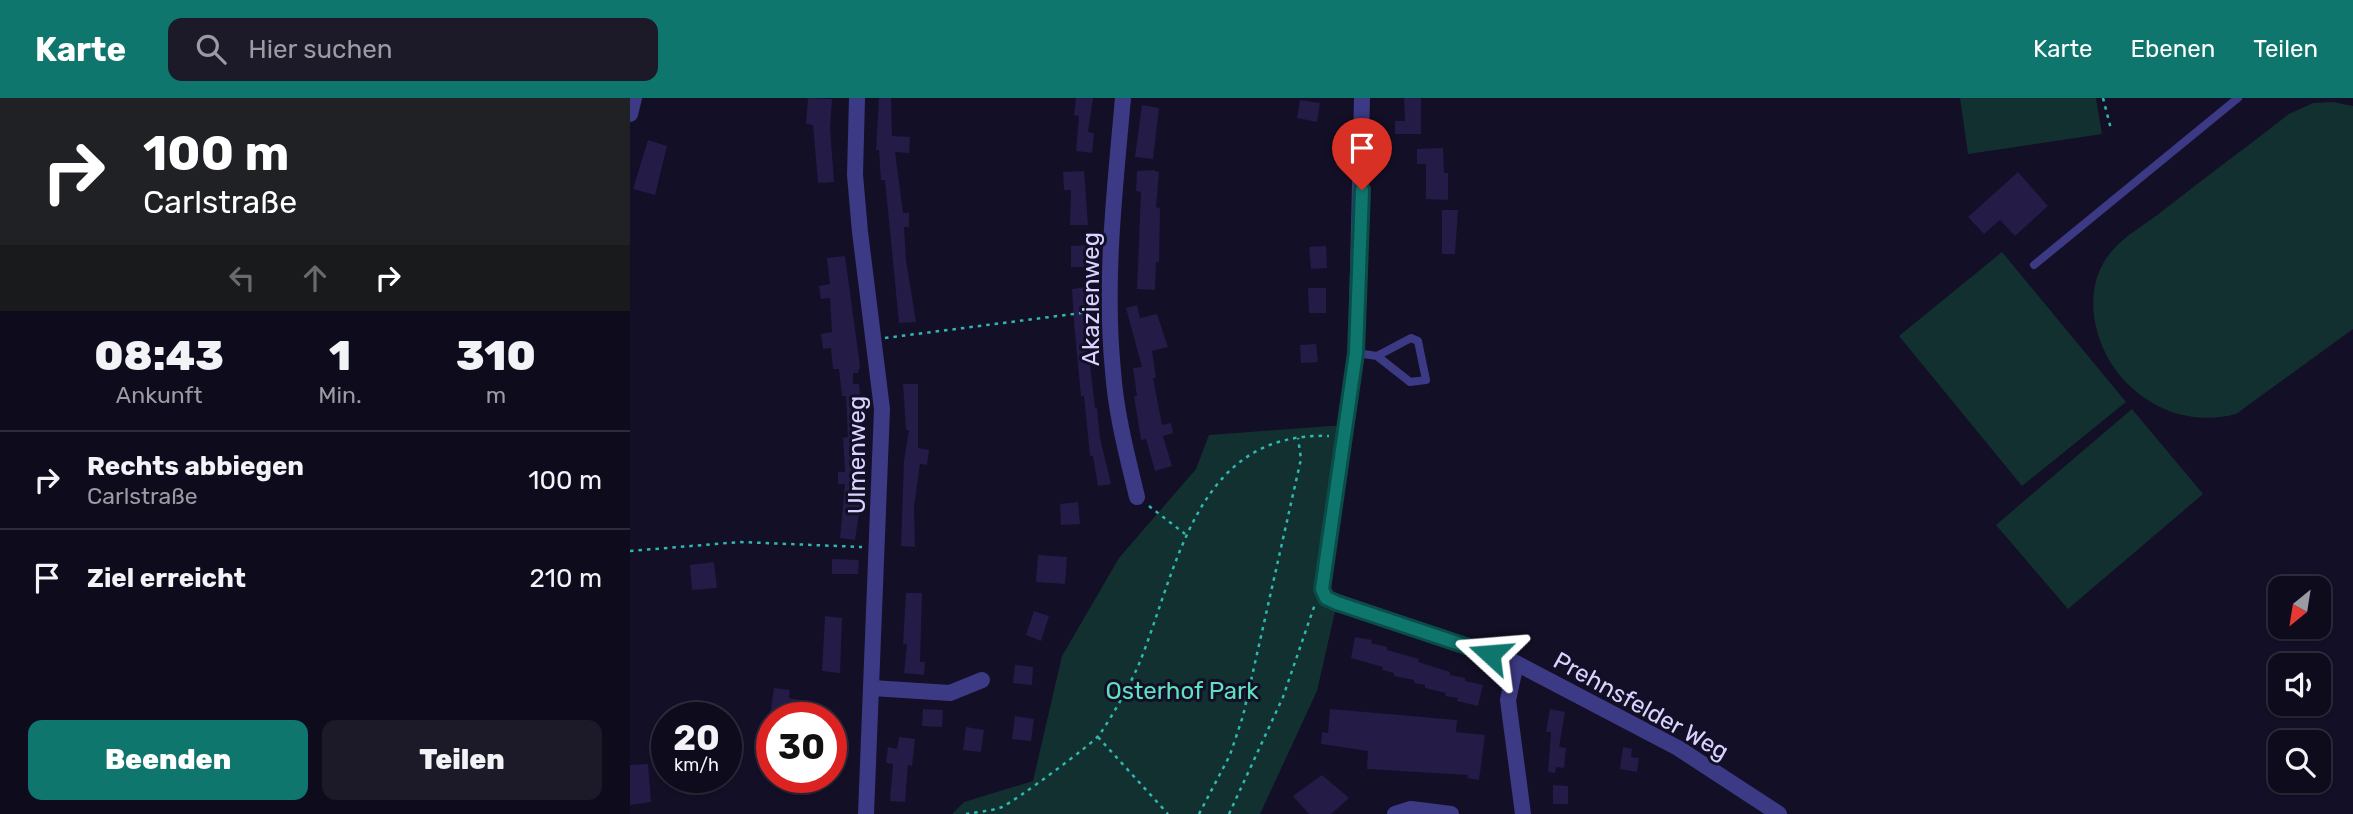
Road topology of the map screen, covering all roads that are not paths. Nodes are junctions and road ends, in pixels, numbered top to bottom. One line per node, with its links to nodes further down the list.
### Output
1 (634, 98): 6 (street)
2 (857, 98): 13 (street, Ulmenweg)
3 (1122, 98): 10 (street, Akazienweg)
4 (1362, 98): 8 (street)
5 (2238, 98): 7 (lane)
6 (630, 114)
7 (2034, 265)
8 (1356, 353): 9 (lane); 11 (street, Prehnsfelder Weg)
9 (1377, 356): 9 (lane)
10 (1137, 497)
11 (1516, 663): 17 (street); 18 (street, Prehnsfelder Weg)
12 (982, 680): 13 (street)
13 (872, 688): 14 (street, Ulmenweg)
14 (866, 814)
15 (1395, 814): 16 (street)
16 (1451, 814)
17 (1523, 814)
18 (1779, 814)

